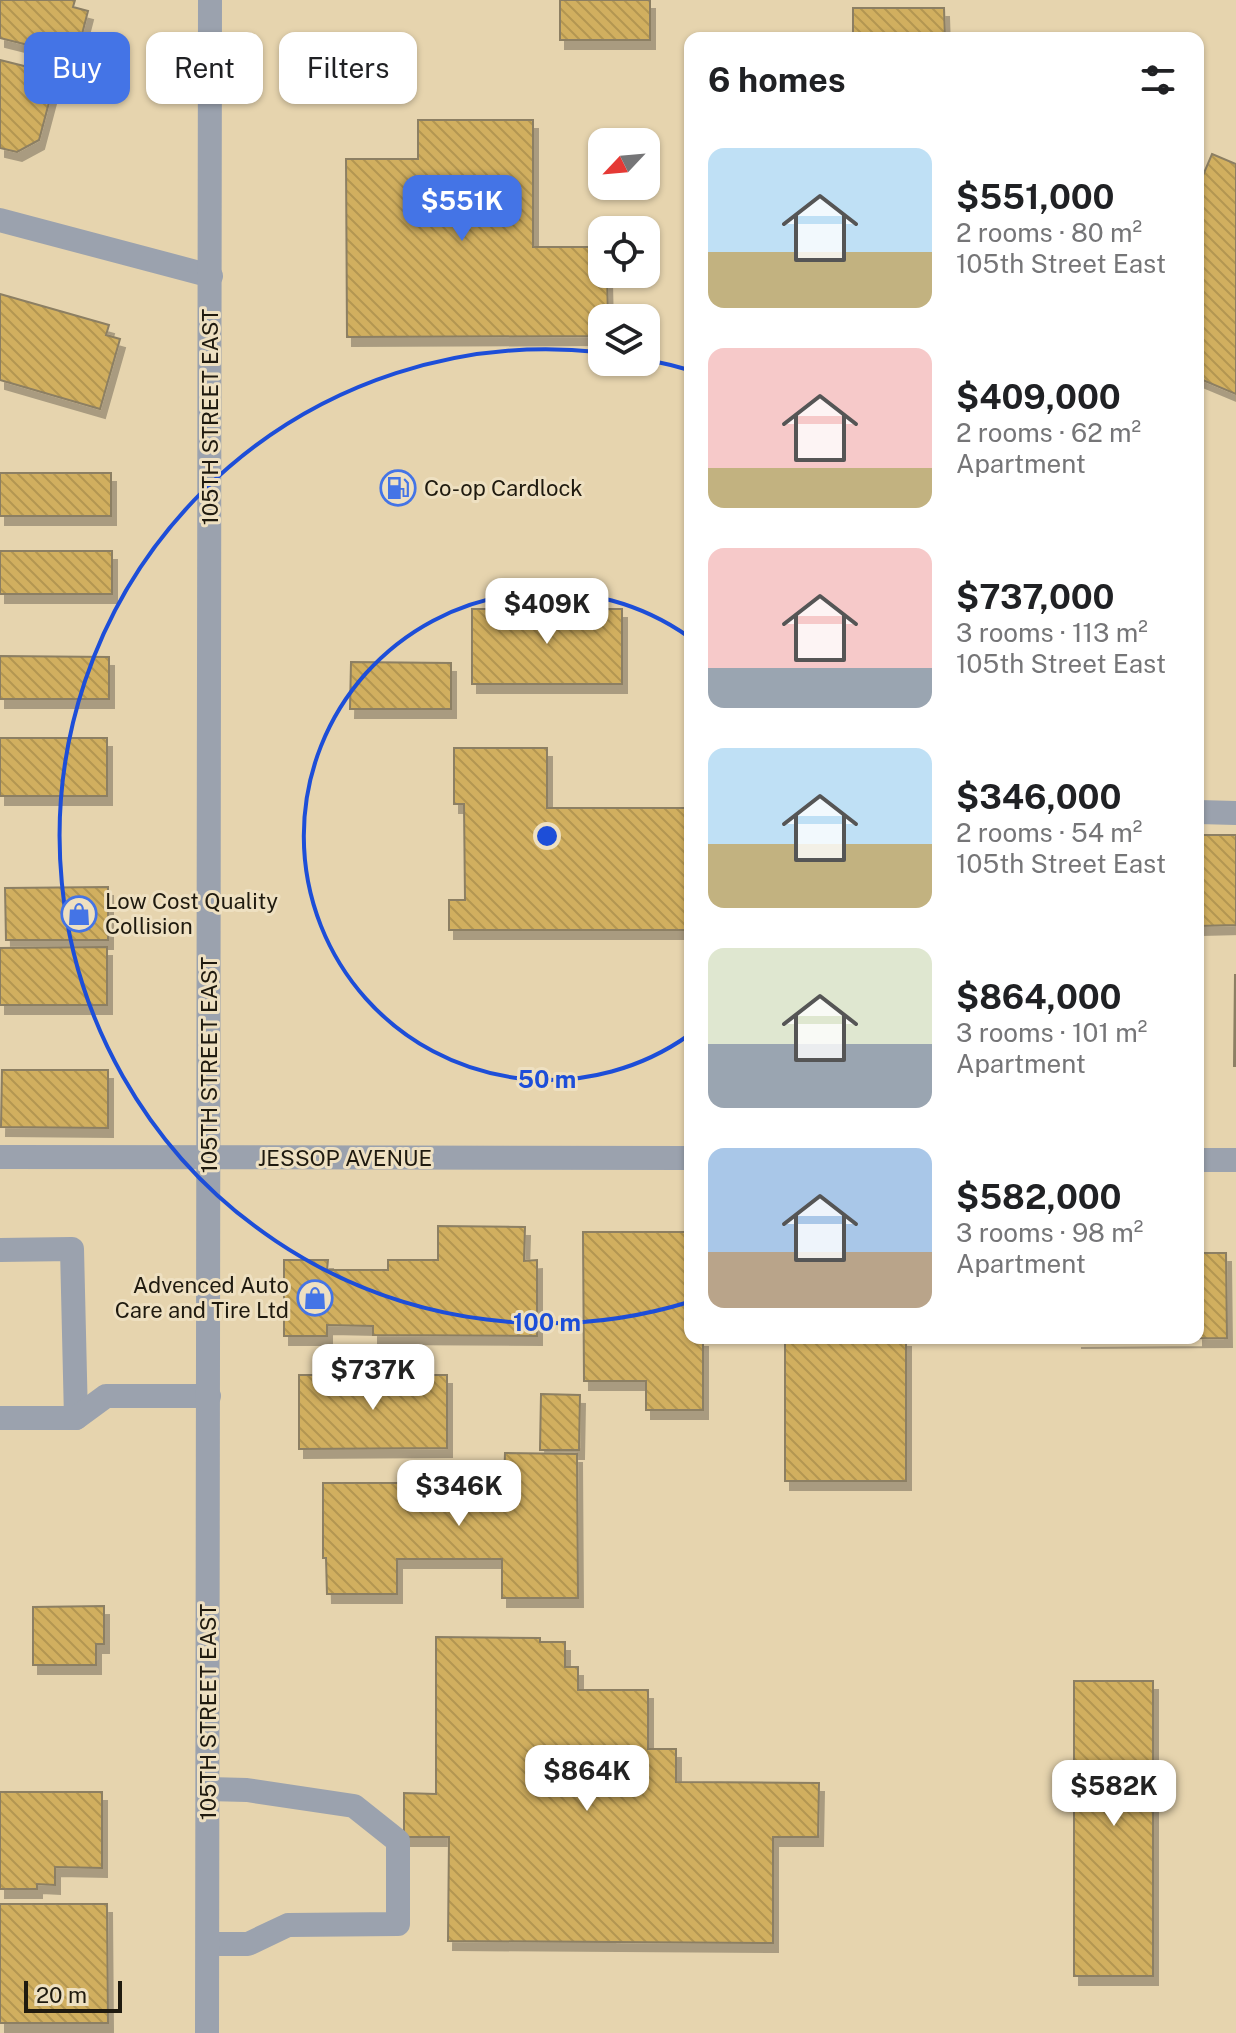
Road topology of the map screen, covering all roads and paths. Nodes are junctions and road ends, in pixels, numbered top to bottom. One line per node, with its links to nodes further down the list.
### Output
1 (210, 0): 3 (street, 105TH STREET EAST)
2 (0, 220): 3 (street)
3 (211, 276): 7 (street, 105TH STREET EAST)
4 (1204, 812): 5 (street)
5 (1236, 813)
6 (0, 1157): 7 (street, JESSOP AVENUE)
7 (209, 1158): 8 (street, JESSOP AVENUE); 12 (street, 105TH STREET EAST)
8 (684, 1158)
9 (1204, 1160): 10 (street)
10 (1236, 1160)
11 (0, 1250): 14 (street)
12 (209, 1396): 14 (street); 15 (street, 105TH STREET EAST)
13 (0, 1418): 14 (street)
14 (76, 1418)
15 (208, 1789): 16 (street, 105TH STREET EAST); 16 (street)
16 (208, 1944): 17 (street, 105TH STREET EAST)
17 (207, 2033)

